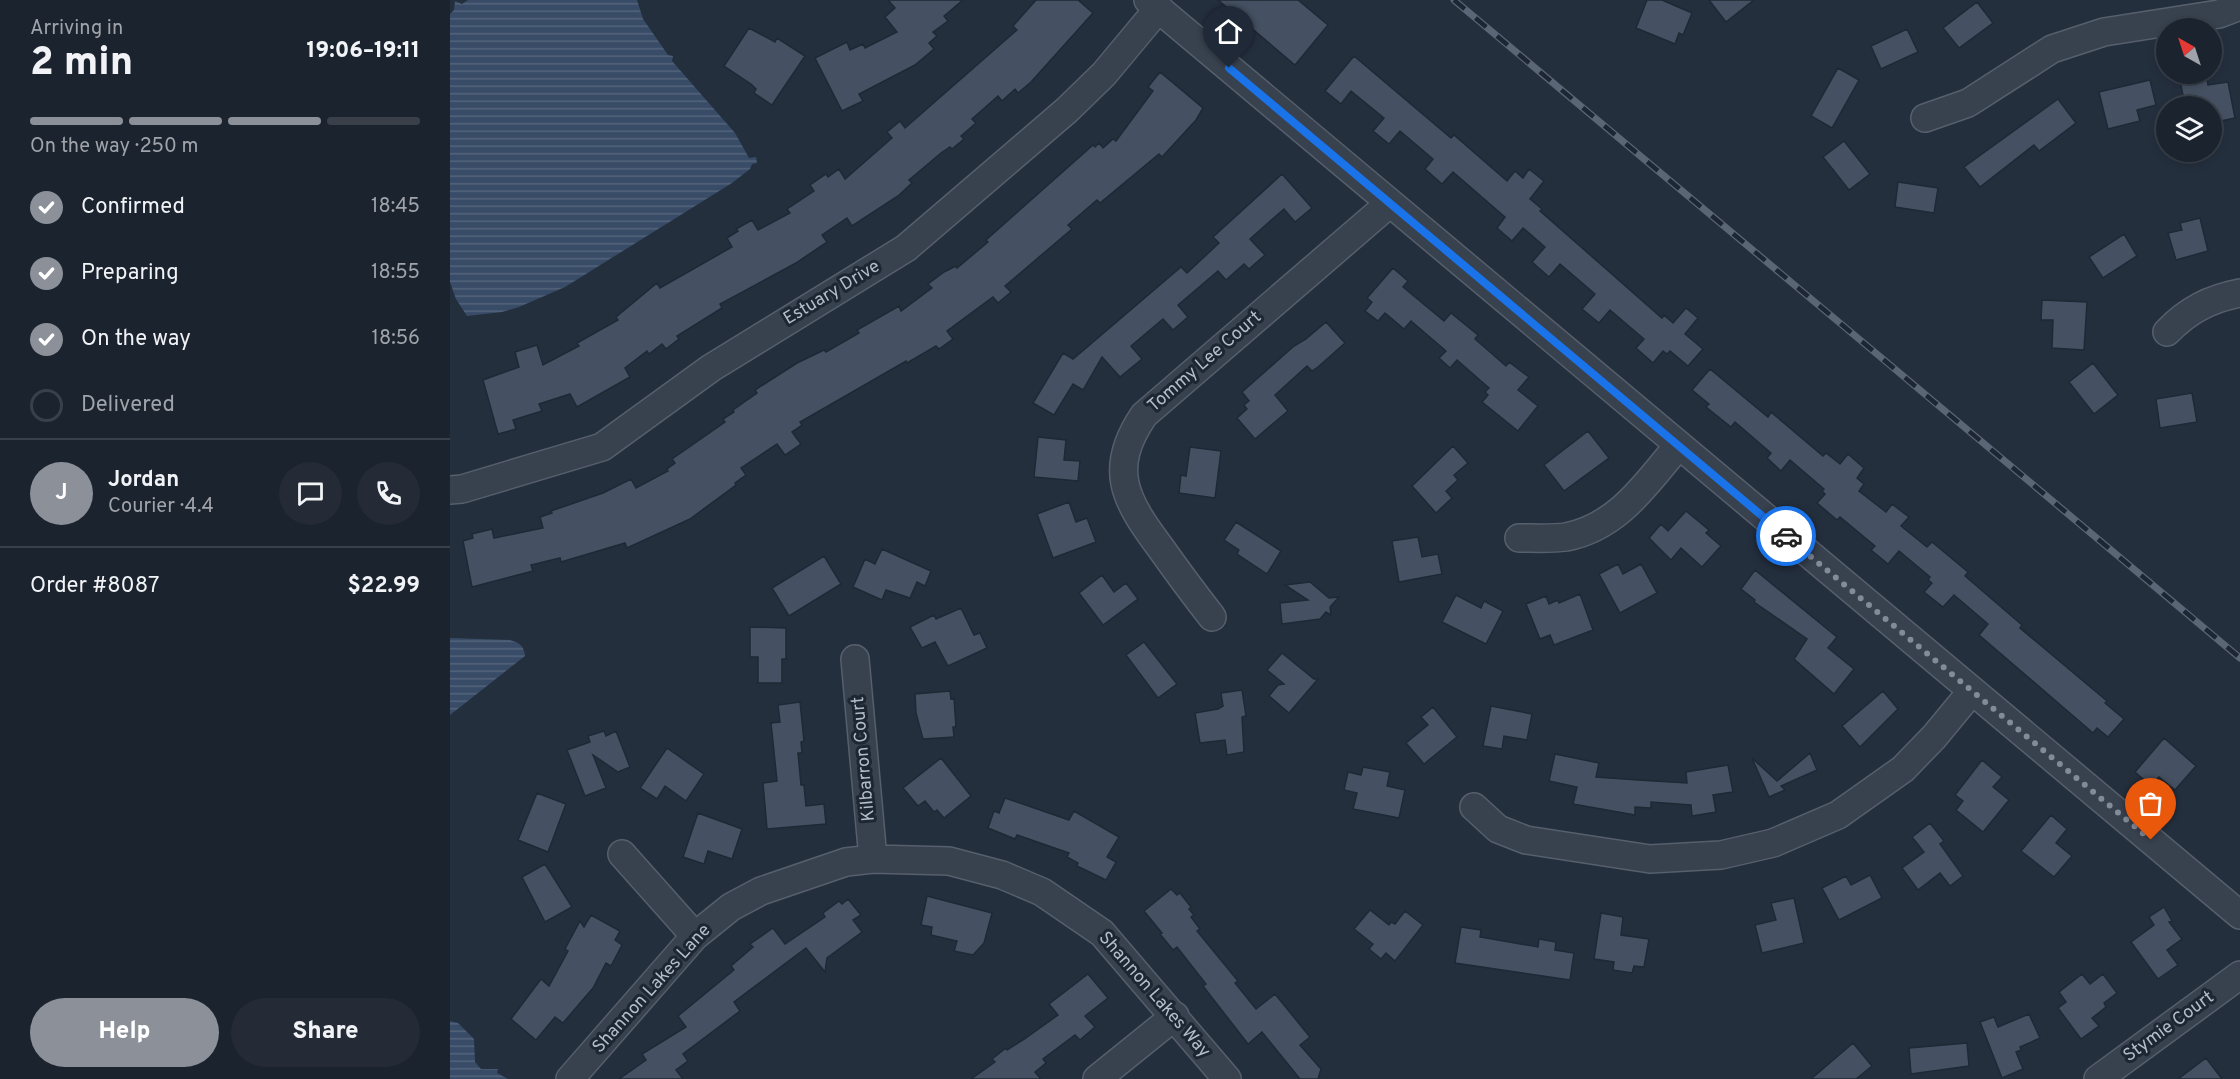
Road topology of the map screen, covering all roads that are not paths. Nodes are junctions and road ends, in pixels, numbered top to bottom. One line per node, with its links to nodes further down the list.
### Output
1 (1154, 4): 4 (street); 8 (street, Estuary Drive)
2 (2240, 6): 3 (street)
3 (1925, 118)
4 (1390, 203): 7 (street); 10 (street, Tommy Lee Court)
5 (2240, 293): 6 (street)
6 (2167, 332)
7 (1678, 446): 9 (street); 12 (street)
8 (450, 490)
9 (1519, 538)
10 (1212, 617)
11 (855, 659): 15 (street, Kilbarron Court)
12 (1972, 691): 13 (street); 16 (street)
13 (1474, 807)
14 (622, 854): 17 (street)
15 (873, 859): 17 (street, Shannon Lakes Lane); 19 (street, Shannon Lakes Way)
16 (2240, 915)
17 (695, 936): 20 (street, Shannon Lakes Lane)
18 (2240, 975): 23 (street, Stymie Court)
19 (1175, 1016): 21 (street); 22 (street, Shannon Lakes Way)
20 (570, 1079)
21 (1097, 1079)
22 (1227, 1079)
23 (2098, 1079)

